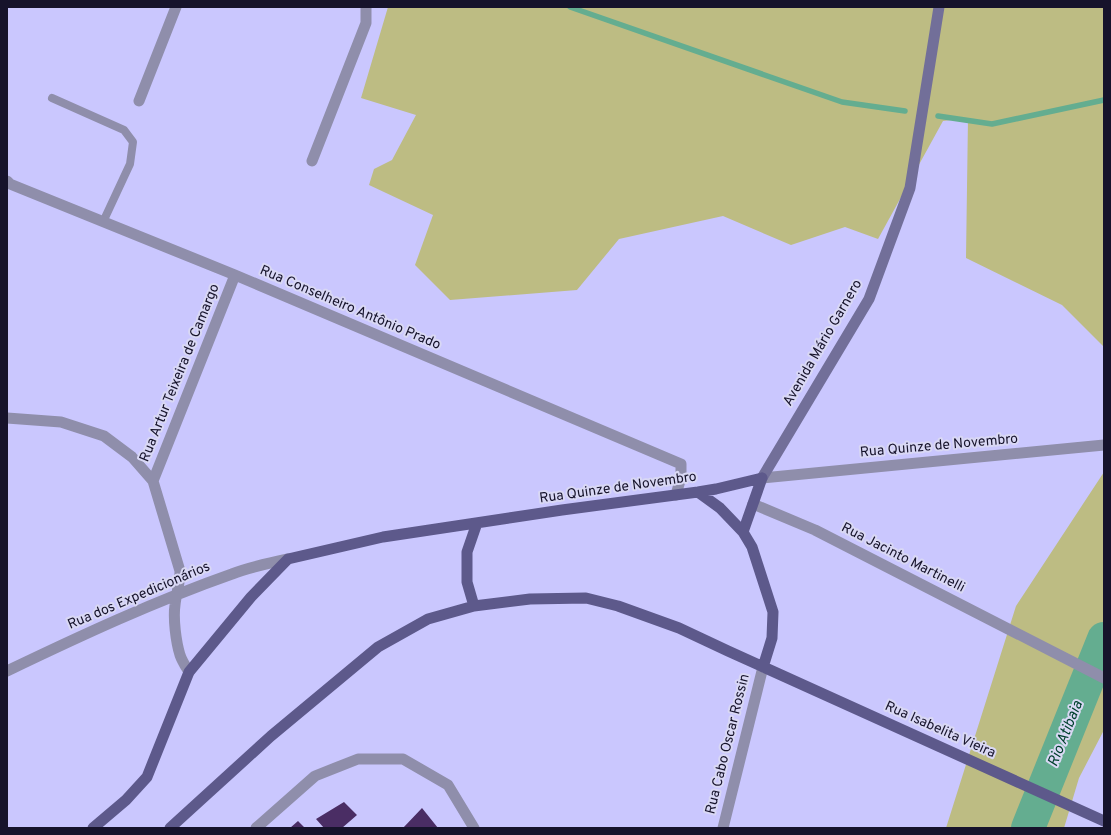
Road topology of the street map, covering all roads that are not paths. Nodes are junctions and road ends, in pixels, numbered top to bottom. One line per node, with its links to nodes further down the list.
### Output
1 (176, 7): 5 (street)
2 (366, 7): 6 (street)
3 (939, 7): 12 (main road, Avenida Mário Garnero)
4 (52, 98): 8 (lane)
5 (139, 101)
6 (312, 161)
7 (8, 185): 8 (street, Rua Conselheiro Antônio Prado)
8 (103, 222): 9 (street, Rua Conselheiro Antônio Prado)
9 (235, 276): 13 (street, Rua Artur Teixeira de Camargo); 15 (street, Rua Conselheiro Antônio Prado)
10 (7, 418): 13 (street)
11 (1104, 445): 12 (street, Rua Quinze de Novembro)
12 (762, 478): 14 (main road, Rua Quinze de Novembro); 16 (main road)
13 (153, 481): 20 (street)
14 (698, 492): 15 (main road, Rua Quinze de Novembro); 18 (main road)
15 (676, 495): 17 (main road, Rua Quinze de Novembro)
16 (753, 504): 18 (main road); 25 (street, Rua Jacinto Martinelli)
17 (477, 523): 19 (main road, Rua Quinze de Novembro); 21 (main road)
18 (743, 532): 22 (main road)
19 (288, 559): 20 (street, Rua dos Expedicionários); 24 (main road)
20 (178, 595): 23 (street, Rua dos Expedicionários); 24 (street)
21 (474, 606): 22 (main road, Rua Isabelita Vieira); 28 (main road, Rua Isabelita Vieira)
22 (763, 667): 26 (main road, Rua Isabelita Vieira); 31 (street, Rua Cabo Oscar Rossin)
23 (7, 672)
24 (188, 672): 27 (main road)
25 (1104, 678)
26 (1104, 821)
27 (94, 828)
28 (170, 828)
29 (256, 828): 30 (street)
30 (474, 828)
31 (723, 828)

